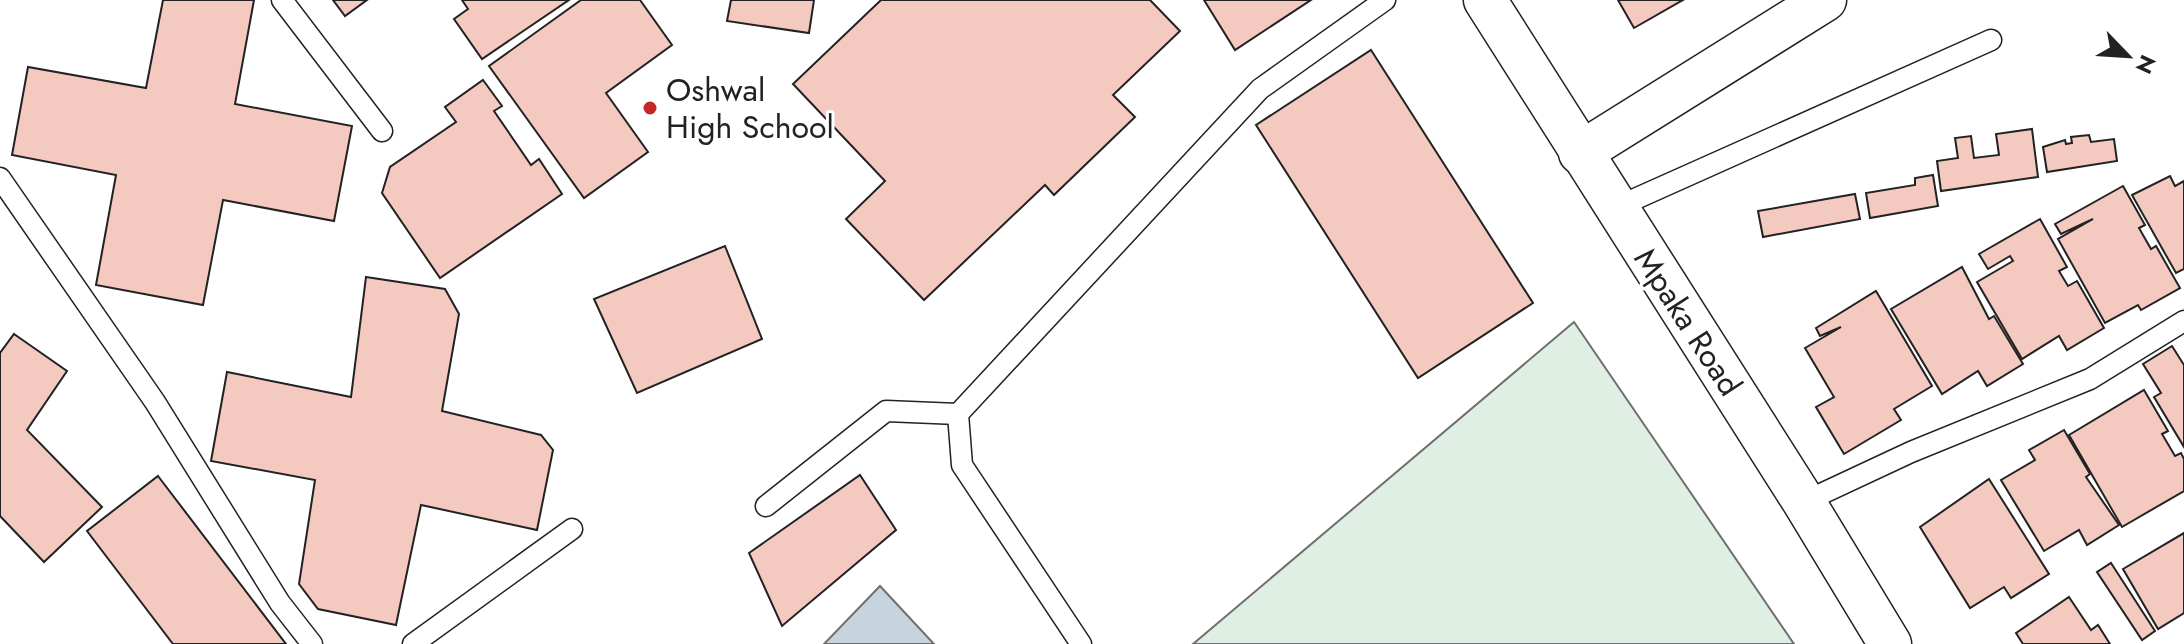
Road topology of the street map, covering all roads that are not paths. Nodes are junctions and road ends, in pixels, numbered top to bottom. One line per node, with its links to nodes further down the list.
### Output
1 (282, 0): 6 (lane)
2 (1385, 0): 11 (lane)
3 (1485, 0): 7 (street, Mpaka Road)
4 (1825, 0): 7 (street)
5 (1991, 40): 9 (lane)
6 (382, 131)
7 (1580, 153): 9 (street, Mpaka Road)
8 (0, 178): 15 (lane)
9 (1615, 208): 12 (street, Mpaka Road)
10 (2184, 321): 12 (lane)
11 (958, 414): 13 (lane); 17 (lane)
12 (1804, 502): 18 (street, Mpaka Road)
13 (766, 506)
14 (572, 529): 16 (lane)
15 (312, 644)
16 (413, 644)
17 (1081, 644)
18 (1890, 644)

